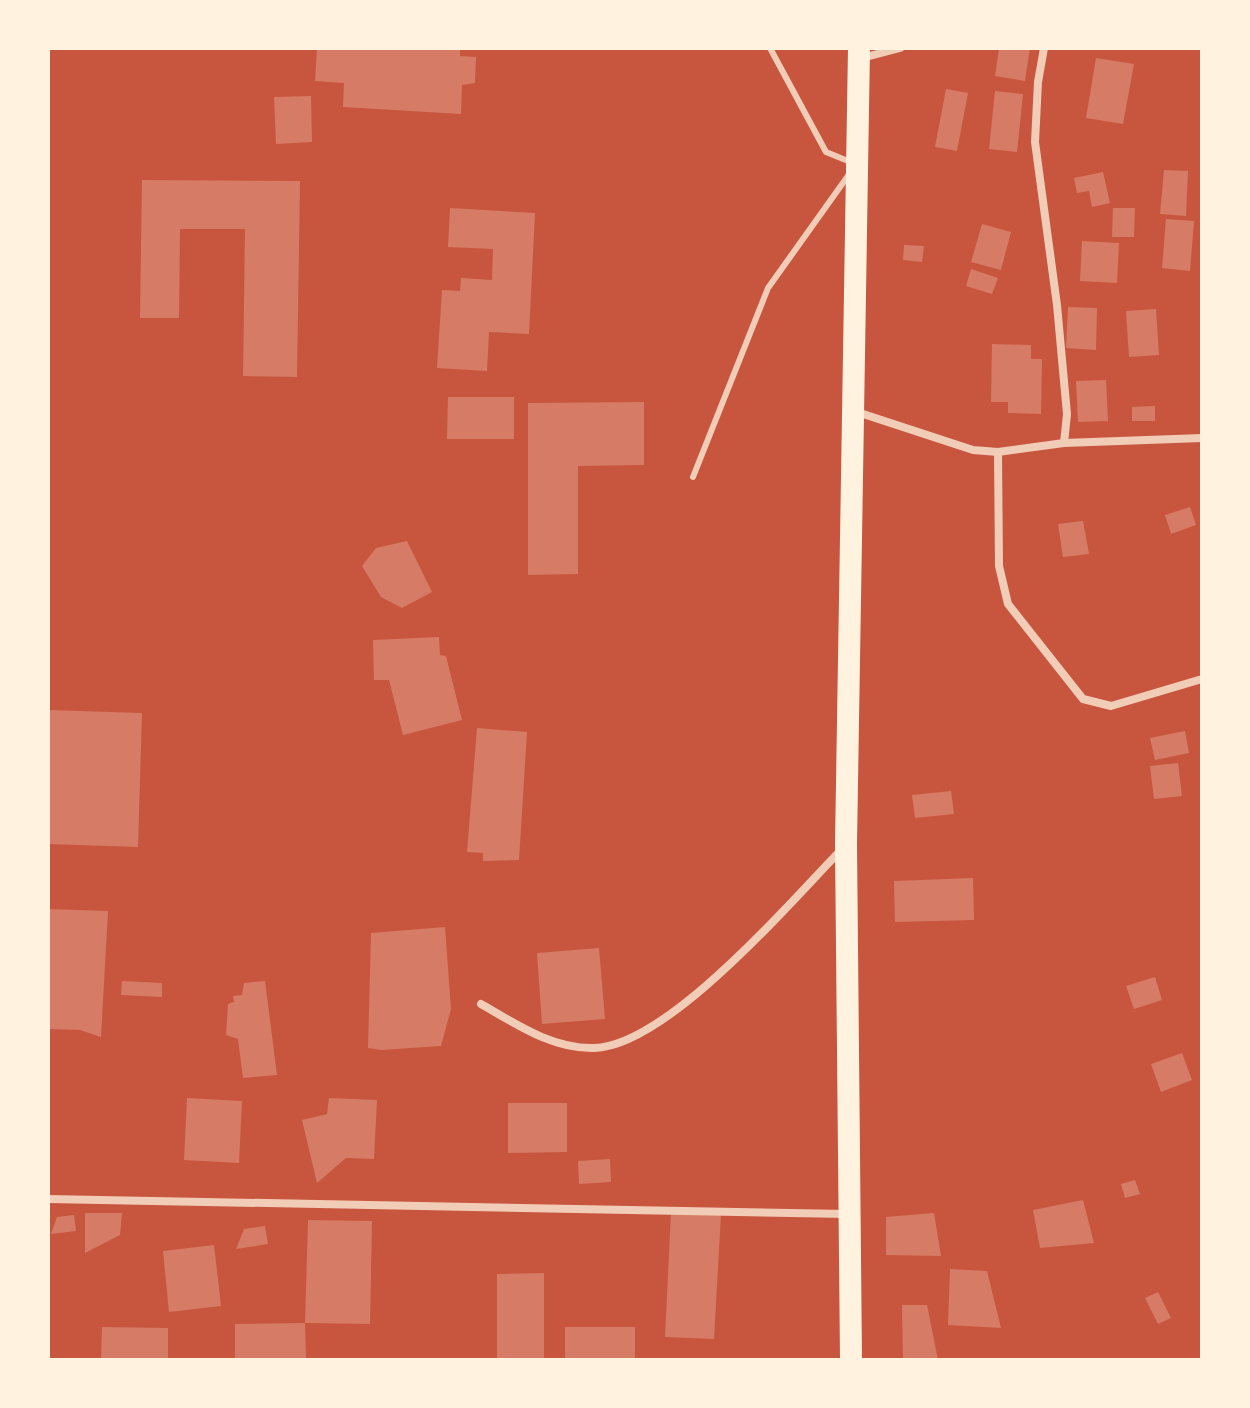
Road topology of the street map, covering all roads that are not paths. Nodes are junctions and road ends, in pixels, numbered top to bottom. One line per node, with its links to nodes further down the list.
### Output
1 (770, 48): 5 (lane)
2 (900, 48): 4 (street)
3 (1044, 48): 8 (street)
4 (859, 54): 5 (highway)
5 (857, 164): 6 (highway); 10 (lane)
6 (851, 410): 9 (street); 12 (highway)
7 (1202, 438): 8 (street)
8 (1064, 443): 9 (street)
9 (998, 452): 11 (street)
10 (693, 477)
11 (1202, 679)
12 (846, 844): 13 (street); 15 (highway)
13 (481, 1004)
14 (48, 1199): 15 (street)
15 (850, 1214): 16 (highway)
16 (851, 1360)

